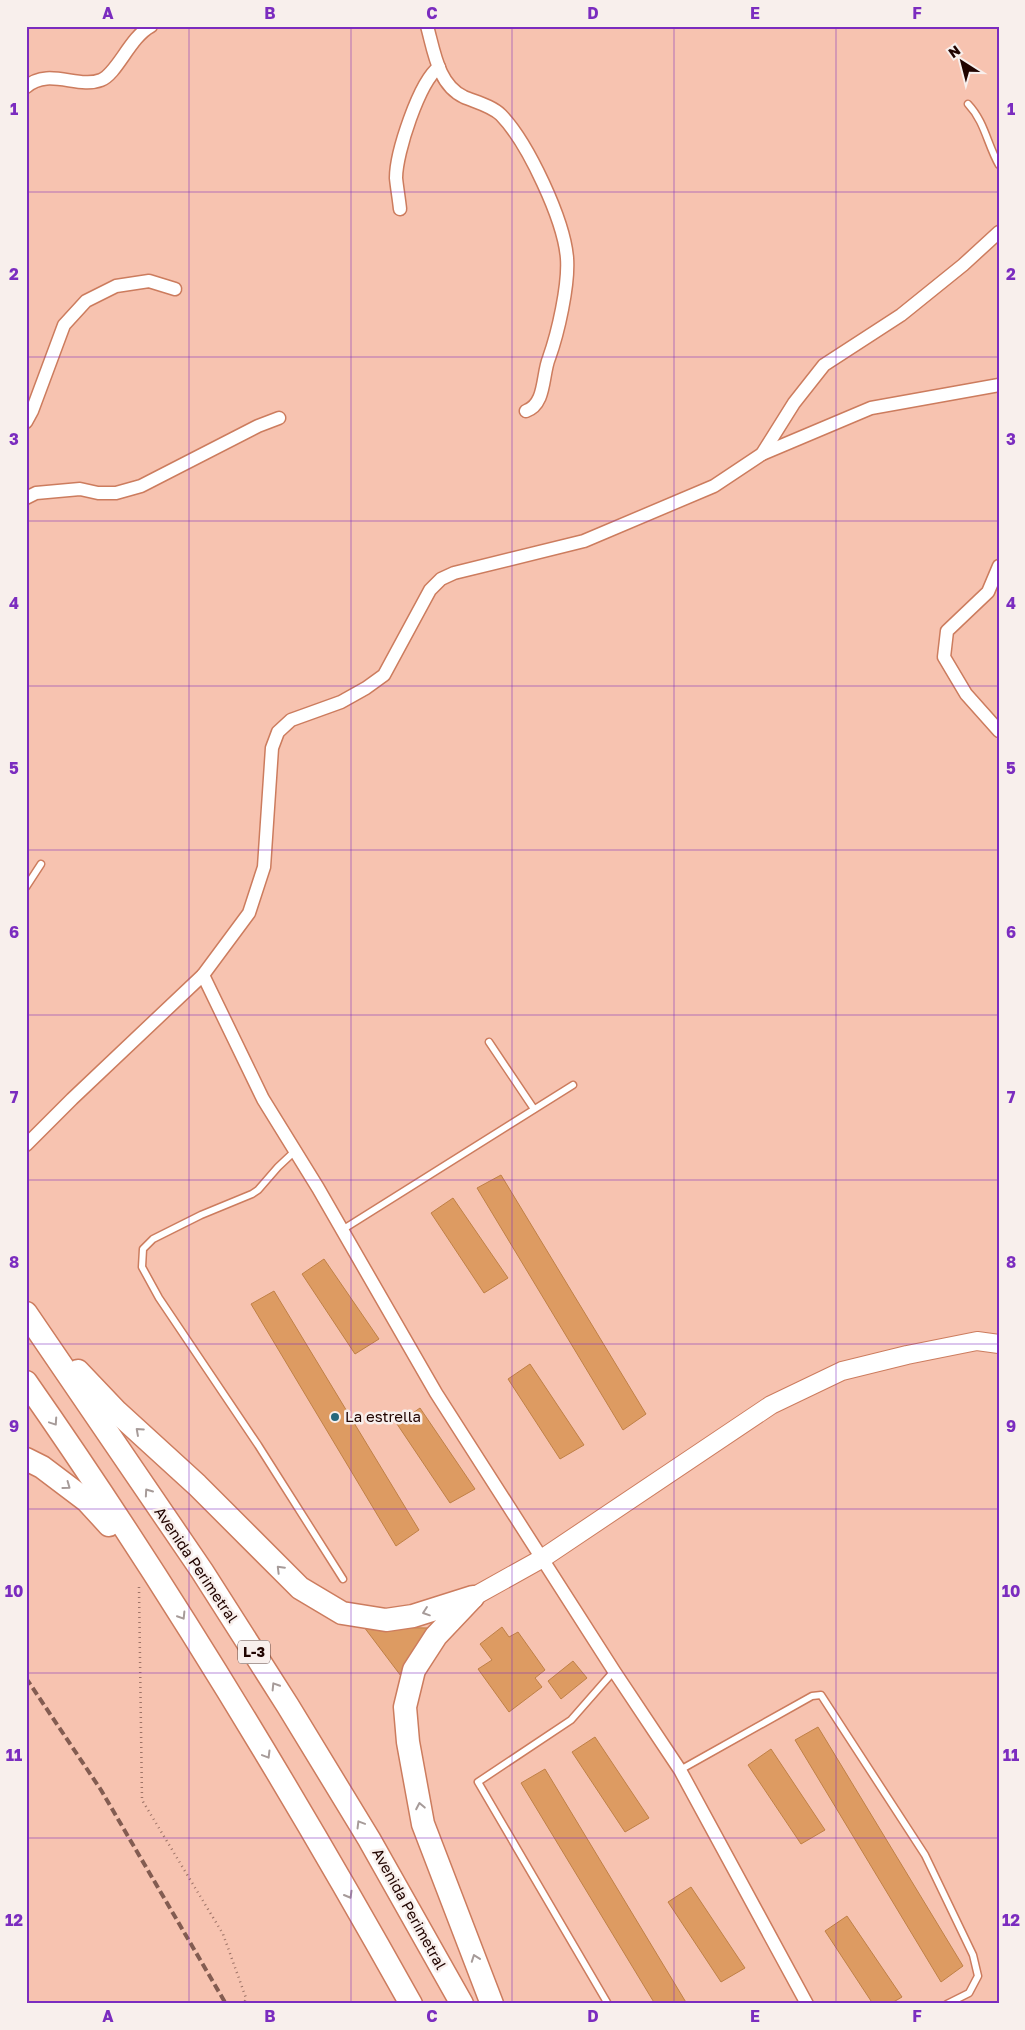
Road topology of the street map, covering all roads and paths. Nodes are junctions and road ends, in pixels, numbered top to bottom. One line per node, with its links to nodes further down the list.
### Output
1 (151, 26): 4 (street)
2 (427, 26): 3 (street)
3 (439, 67): 7 (street); 11 (street)
4 (26, 87)
5 (968, 104): 6 (lane)
6 (999, 165)
7 (400, 209)
8 (999, 232): 14 (street)
9 (175, 289): 13 (street)
10 (999, 389): 14 (street)
11 (526, 411)
12 (279, 418): 15 (street)
13 (26, 422)
14 (762, 454): 20 (street)
15 (26, 498)
16 (999, 566): 17 (street)
17 (999, 732)
18 (41, 864): 19 (lane)
19 (26, 887)
20 (202, 975): 24 (street); 25 (street)
21 (488, 1042): 23 (lane)
22 (572, 1085): 23 (lane)
23 (534, 1109): 26 (lane)
24 (26, 1145)
25 (295, 1151): 26 (street); 34 (lane)
26 (342, 1230): 32 (street)
27 (26, 1313): 28 (highway, Avenida Perimetral / L-3)
28 (40, 1332): 36 (highway, one-way to 28); 41 (highway, Avenida Perimetral / L-3, one-way to 28)
29 (999, 1344): 32 (street)
30 (26, 1382): 35 (highway, one-way to 35)
31 (26, 1458): 33 (highway, one-way to 33)
32 (543, 1558): 36 (street); 37 (street)
33 (139, 1560): 35 (highway); 39 (path)
34 (343, 1579)
35 (167, 1592): 40 (highway, one-way to 40)
36 (473, 1597): 42 (highway, one-way to 36)
37 (614, 1671): 38 (street); 43 (lane)
38 (680, 1770): 44 (street); 45 (lane)
39 (244, 2004)
40 (411, 2004)
41 (462, 2004)
42 (492, 2004)
43 (608, 2004)
44 (807, 2004)
45 (947, 2004)

